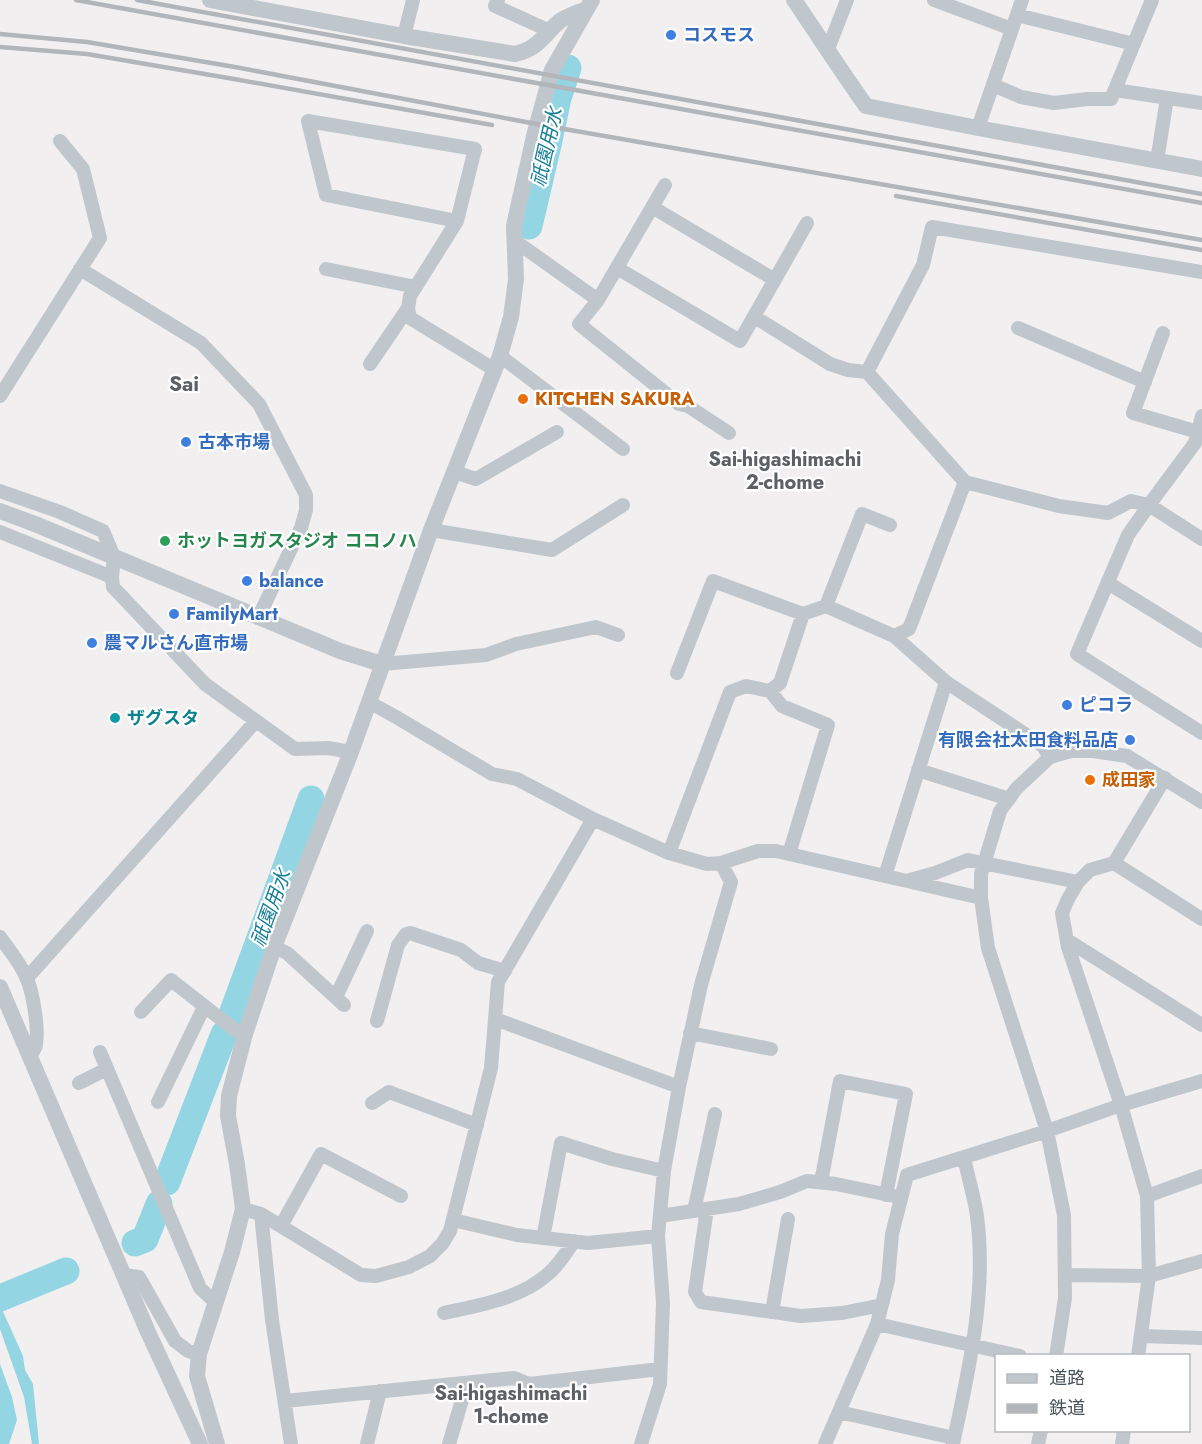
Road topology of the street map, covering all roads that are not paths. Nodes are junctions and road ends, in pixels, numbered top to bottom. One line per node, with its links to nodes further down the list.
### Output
1 (210, 0): 13 (street)
2 (413, 0): 13 (street)
3 (498, 0): 12 (street)
4 (794, 0): 15 (street)
5 (848, 0): 15 (street)
6 (934, 0): 11 (street)
7 (1022, 0): 10 (street)
8 (1152, 0): 14 (street)
9 (589, 5): 12 (street); 28 (street)
10 (1017, 15): 11 (street); 14 (street)
11 (1012, 29): 16 (street)
12 (550, 31): 13 (street)
13 (404, 36)
14 (1134, 44): 17 (street)
15 (828, 49): 20 (street)
16 (993, 85): 17 (street); 20 (street)
17 (1115, 90): 18 (street)
18 (1167, 98): 19 (street); 22 (street)
19 (1202, 103)
20 (978, 128): 22 (street)
21 (60, 141): 30 (street)
22 (1157, 160): 23 (street)
23 (1202, 169)
24 (665, 185): 25 (street)
25 (652, 207): 29 (street); 33 (street)
26 (457, 221): 26 (street); 34 (street)
27 (807, 223): 33 (street)
28 (514, 242): 35 (street); 40 (street)
29 (617, 268): 35 (street); 37 (street)
30 (80, 269): 44 (street); 65 (street)
31 (326, 269): 34 (street)
32 (1202, 272): 42 (street)
33 (775, 280): 37 (street)
34 (416, 287): 36 (street)
35 (598, 300): 47 (street)
36 (408, 308): 40 (street); 41 (street)
37 (755, 317): 42 (street)
38 (1018, 328): 43 (street)
39 (1163, 333): 43 (street)
40 (497, 363): 49 (street); 50 (street)
41 (370, 364)
42 (867, 372): 51 (street)
43 (1145, 382): 48 (street)
44 (0, 396)
45 (1202, 416): 48 (street)
46 (557, 432): 50 (street)
47 (729, 433)
48 (1198, 441): 53 (street)
49 (623, 449)
50 (454, 472): 57 (street)
51 (965, 482): 53 (street); 67 (street)
52 (0, 491): 60 (street)
53 (1149, 505): 59 (street); 62 (street)
54 (623, 506): 57 (street)
55 (0, 511): 60 (street)
56 (890, 525): 63 (street)
57 (431, 530): 69 (street)
58 (0, 532): 61 (street)
59 (1202, 539)
60 (114, 557): 61 (street); 65 (street)
61 (112, 577): 74 (street)
62 (1108, 583): 68 (street); 75 (street)
63 (826, 606): 64 (street); 67 (street)
64 (803, 614): 70 (street); 72 (street)
65 (258, 618): 69 (street)
66 (618, 635): 69 (street)
67 (894, 636): 71 (street)
68 (1202, 641)
69 (382, 664): 73 (street)
70 (677, 673)
71 (946, 682): 77 (street); 78 (street)
72 (770, 691): 83 (street); 84 (street)
73 (369, 702): 76 (street); 82 (street)
74 (256, 721): 76 (street); 98 (street)
75 (1202, 733)
76 (351, 752): 96 (street)
77 (1050, 757): 79 (street); 80 (street)
78 (918, 770): 80 (street); 88 (street)
79 (1165, 778): 81 (street); 86 (street)
80 (1009, 799): 87 (street)
81 (1202, 802)
82 (593, 819): 83 (street); 97 (street)
83 (669, 853): 85 (street)
84 (789, 854): 85 (street); 88 (street)
85 (721, 863): 105 (street)
86 (1114, 863): 90 (street); 92 (street)
87 (984, 864): 89 (street); 90 (street); 91 (street)
88 (885, 876): 89 (street)
89 (908, 881): 91 (street)
90 (1078, 882): 95 (street)
91 (981, 898): 119 (street)
92 (1202, 919)
93 (368, 932): 96 (street)
94 (0, 937): 98 (street)
95 (1067, 940): 104 (street); 116 (street)
96 (274, 947): 106 (street)
97 (505, 971): 102 (street); 103 (street)
98 (27, 978): 109 (street)
99 (0, 987): 109 (street)
100 (204, 1007): 101 (street); 106 (street); 114 (street)
101 (141, 1012)
102 (495, 1020): 113 (street); 118 (street)
103 (377, 1022)
104 (1202, 1025)
105 (690, 1032): 107 (street); 113 (street)
106 (245, 1034): 128 (street)
107 (771, 1049)
108 (100, 1052): 110 (street)
109 (30, 1056): 139 (street)
110 (107, 1069): 112 (street); 142 (street)
111 (1202, 1081): 116 (street)
112 (79, 1083)
113 (679, 1087): 121 (street)
114 (158, 1102)
115 (372, 1103): 118 (street)
116 (1120, 1105): 119 (street); 126 (street)
117 (715, 1114): 129 (street)
118 (477, 1125): 133 (street)
119 (1047, 1131): 120 (street); 140 (street)
120 (964, 1157): 127 (street); 149 (street)
121 (664, 1171): 131 (street); 136 (street)
122 (1202, 1176): 126 (street)
123 (821, 1182): 124 (street); 124 (street); 129 (street)
124 (886, 1195): 127 (street)
125 (401, 1196): 134 (street)
126 (1147, 1196): 141 (street)
127 (901, 1198): 143 (street)
128 (243, 1209): 130 (street); 142 (street)
129 (700, 1210): 131 (street); 144 (street)
130 (261, 1214): 134 (street); 157 (street)
131 (660, 1216): 135 (street)
132 (788, 1219): 144 (street)
133 (453, 1220): 134 (street); 136 (street)
134 (281, 1226)
135 (658, 1236): 137 (street); 154 (street)
136 (543, 1238): 137 (street)
137 (574, 1241): 145 (street)
138 (1202, 1261): 141 (street)
139 (124, 1275): 150 (street); 160 (street)
140 (1065, 1275): 141 (street); 152 (street)
141 (1149, 1276): 147 (street)
142 (216, 1302): 150 (street)
143 (882, 1305): 144 (street); 146 (street)
144 (772, 1312)
145 (444, 1313)
146 (877, 1324): 149 (street); 158 (street)
147 (1142, 1336): 148 (street); 153 (street)
148 (1202, 1338)
149 (974, 1346): 151 (street); 159 (street)
150 (199, 1354): 161 (street)
151 (1011, 1354)
152 (1056, 1354)
153 (1138, 1354)
154 (660, 1369): 155 (street); 165 (street)
155 (467, 1383): 156 (street); 164 (street)
156 (380, 1391): 157 (street); 163 (street)
157 (285, 1401): 162 (street)
158 (839, 1412): 159 (street); 166 (street)
159 (953, 1441)
160 (200, 1444)
161 (217, 1444)
162 (291, 1444)
163 (367, 1444)
164 (449, 1444)
165 (641, 1444)
166 (825, 1444)

